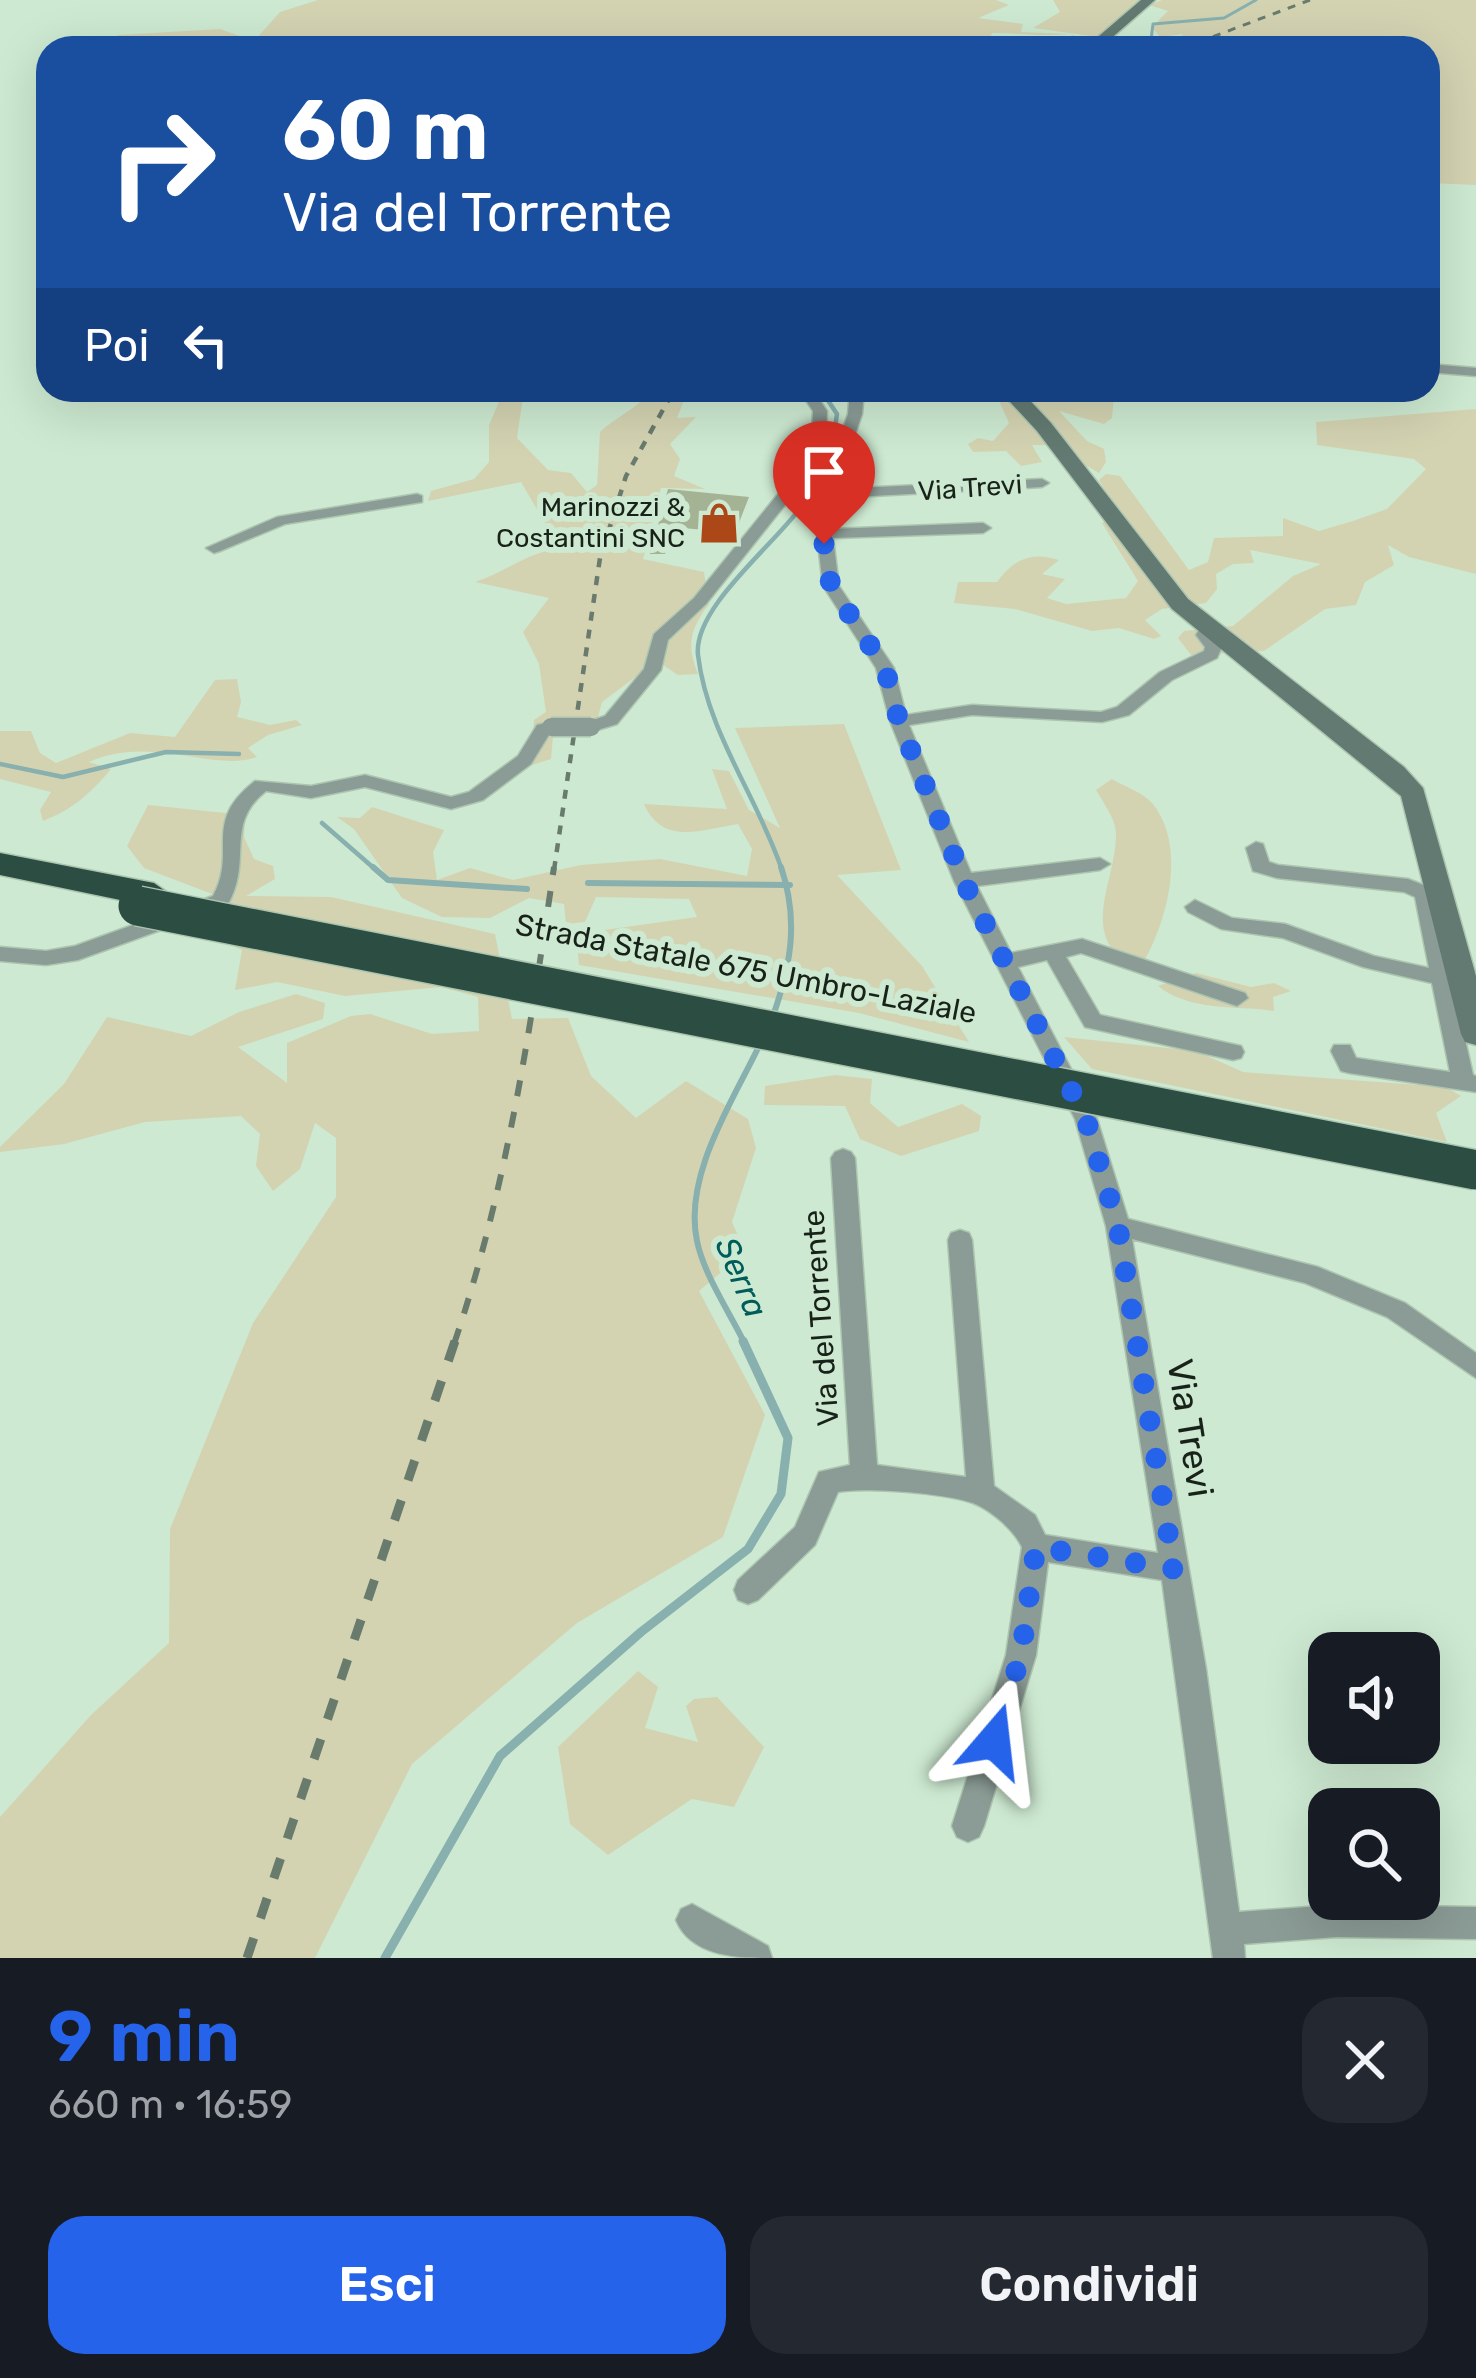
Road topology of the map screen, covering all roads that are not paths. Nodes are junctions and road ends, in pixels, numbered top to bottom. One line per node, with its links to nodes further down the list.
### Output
1 (1148, 0): 2 (street)
2 (1106, 36)
3 (1440, 369): 4 (street)
4 (1476, 372)
5 (814, 402): 24 (street, bridge)
6 (856, 402): 9 (street, Via Trevi)
7 (1020, 402): 14 (street)
8 (1042, 483): 9 (street, Via Trevi)
9 (826, 494): 12 (street, Via Trevi)
10 (417, 499): 13 (street)
11 (983, 528): 12 (street, Via Trevi)
12 (824, 534): 15 (street, Via Trevi)
13 (214, 548)
14 (1209, 627): 15 (street); 28 (street)
15 (899, 721): 20 (street, Via Trevi)
16 (1256, 848): 26 (street)
17 (0, 864): 21 (highway, Strada Statale 675 Umbro-Laziale)
18 (1100, 864): 20 (street)
19 (0, 879): 21 (highway, Strada Statale 675 Umbro-Laziale)
20 (964, 881): 25 (street, Via Trevi)
21 (146, 901): 32 (highway, Strada Statale 675 Umbro-Laziale); 34 (highway, Strada Statale 675 Umbro-Laziale, bridge)
22 (1195, 908): 26 (street)
23 (1053, 952): 25 (street); 27 (street); 29 (street)
24 (0, 954)
25 (1005, 962): 35 (street, Via Trevi)
26 (1441, 978): 31 (street)
27 (1237, 998)
28 (1476, 1034)
29 (1233, 1052)
30 (1342, 1052): 31 (street)
31 (1470, 1083)
32 (1476, 1155)
33 (843, 1158): 38 (street, Via del Torrente)
34 (1476, 1170)
35 (1118, 1226): 37 (street); 41 (street, Via Trevi)
36 (960, 1240): 39 (street)
37 (1476, 1367)
38 (864, 1475): 39 (street); 42 (street)
39 (981, 1492): 40 (street)
40 (1036, 1547): 41 (street); 43 (street)
41 (1174, 1569): 46 (street, Via Trevi)
42 (748, 1590)
43 (968, 1826)
44 (692, 1920): 47 (street)
45 (1476, 1923): 46 (street, Via Trevi)
46 (1227, 1944)
47 (756, 1958)

